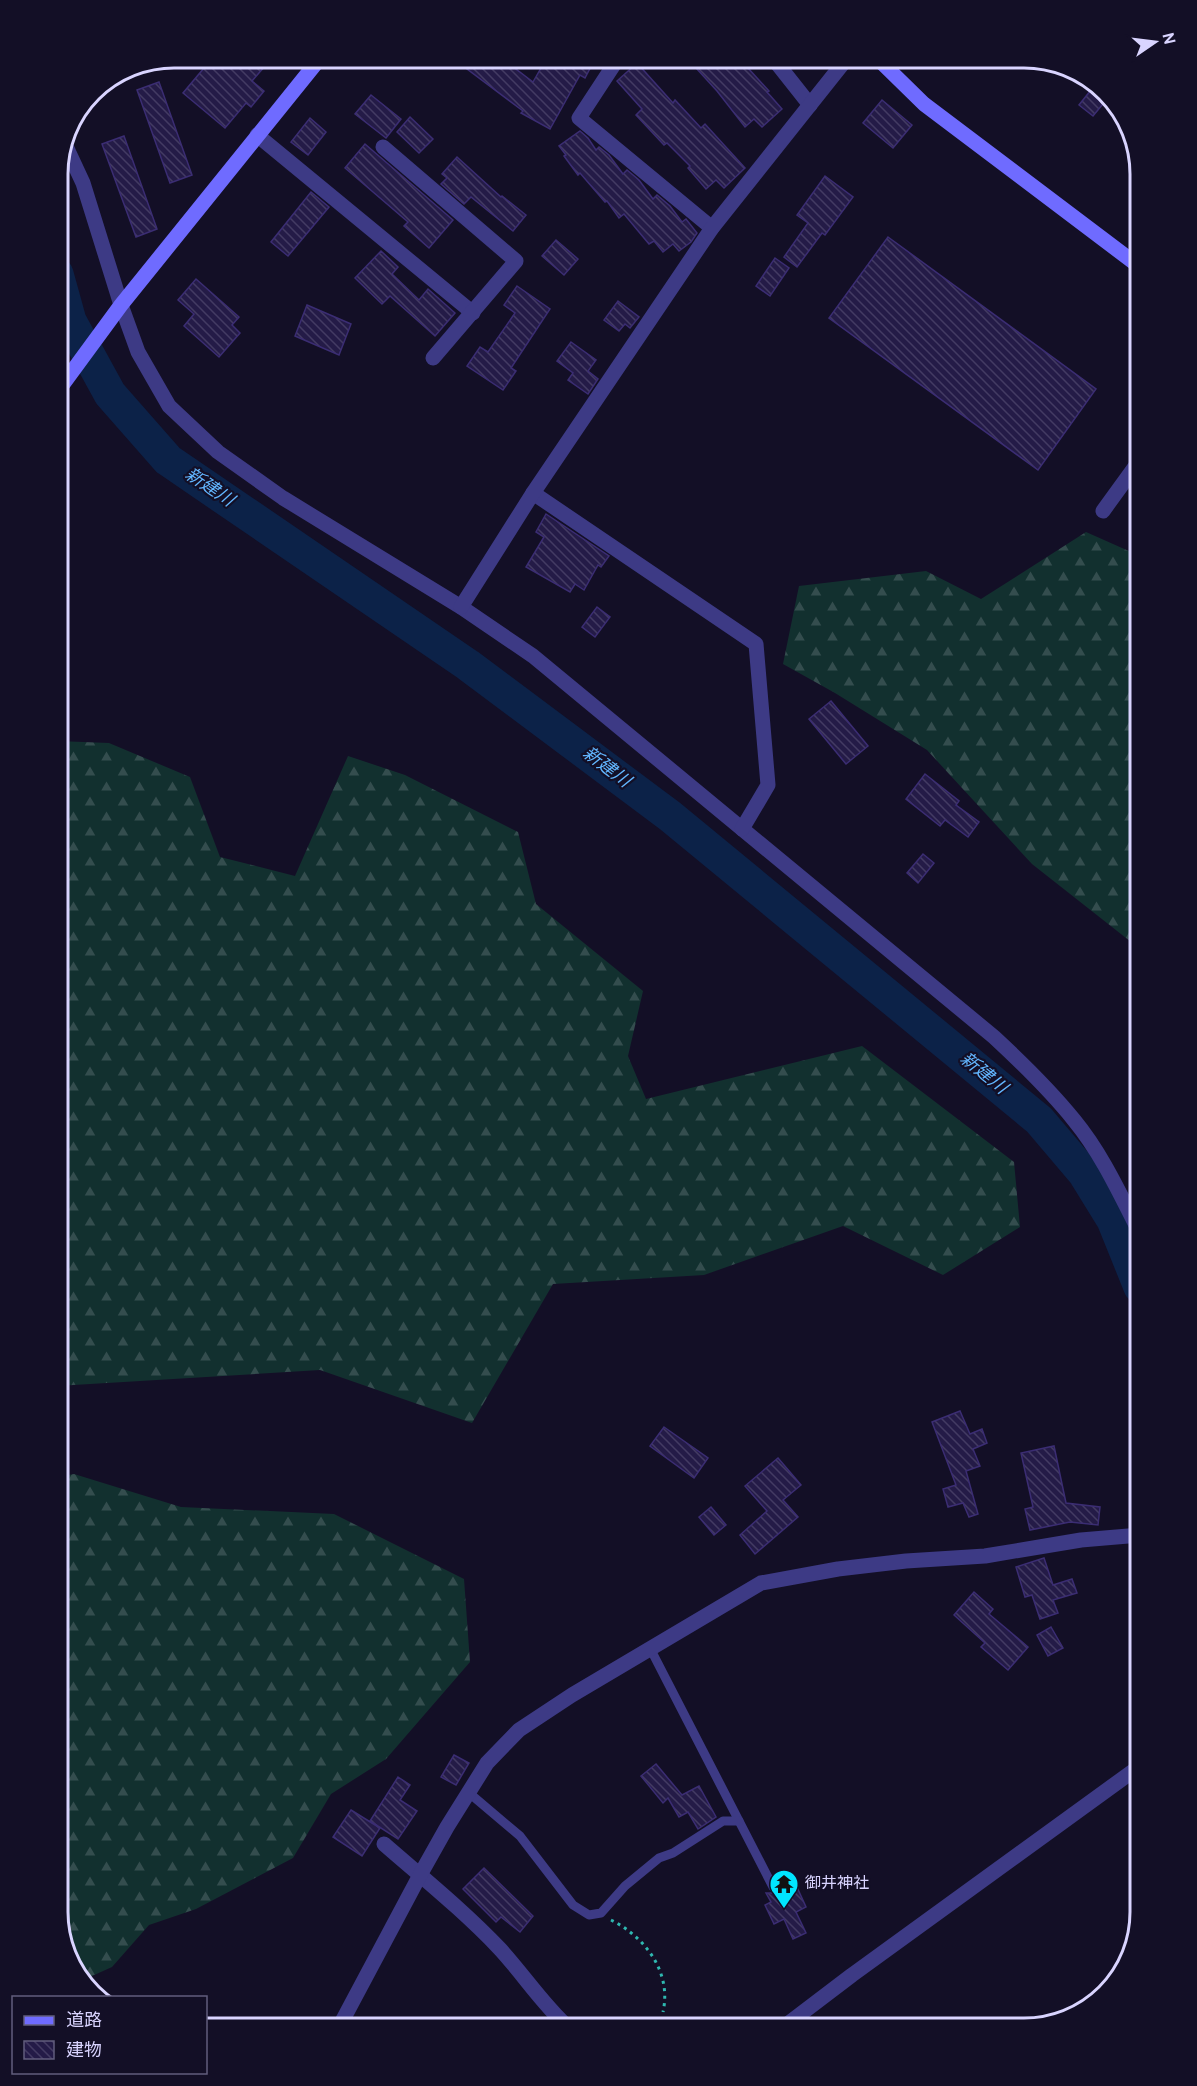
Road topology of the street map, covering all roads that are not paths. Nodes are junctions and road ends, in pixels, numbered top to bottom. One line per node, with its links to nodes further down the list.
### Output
1 (312, 68): 7 (street)
2 (612, 68): 10 (street)
3 (781, 68): 6 (street)
4 (839, 68): 6 (street)
5 (887, 68): 11 (street)
6 (810, 105): 10 (street)
7 (257, 135): 12 (street); 13 (street)
8 (383, 147): 13 (street)
9 (69, 154): 12 (street)
10 (712, 228): 17 (street)
11 (1130, 259)
12 (121, 305): 15 (street); 19 (street)
13 (473, 313): 14 (street)
14 (433, 358)
15 (68, 379)
16 (1130, 474): 18 (street)
17 (533, 493): 19 (street); 20 (street)
18 (1103, 511)
19 (461, 607): 20 (street)
20 (742, 829): 21 (street)
21 (1130, 1213)
22 (1130, 1536): 23 (street)
23 (651, 1650): 25 (street); 26 (lane)
24 (1130, 1773): 32 (street)
25 (468, 1792): 26 (lane); 28 (street)
26 (739, 1821): 29 (lane)
27 (384, 1844): 28 (street)
28 (420, 1875): 30 (street); 31 (street)
29 (773, 1887)
30 (344, 2018)
31 (559, 2018)
32 (803, 2018)

